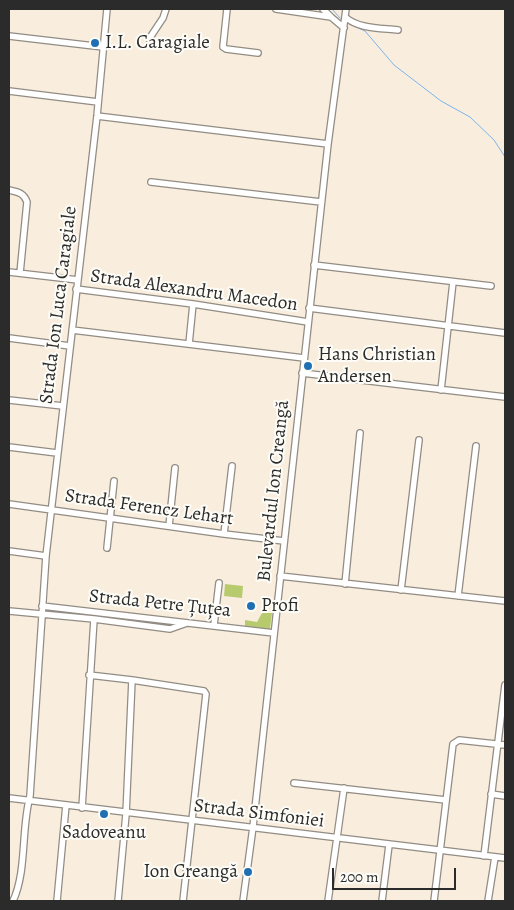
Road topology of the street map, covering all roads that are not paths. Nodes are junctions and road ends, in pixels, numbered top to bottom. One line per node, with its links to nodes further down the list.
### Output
1 (107, 9): 13 (street, Strada Ion Luca Caragiale)
2 (166, 9): 12 (street)
3 (227, 9): 14 (street)
4 (276, 9): 7 (street)
5 (323, 9): 7 (street)
6 (346, 9): 8 (street, Bulevardul Ion Creangă)
7 (331, 17): 9 (street)
8 (345, 17): 9 (street, Bulevardul Ion Creangă); 10 (street)
9 (344, 28): 18 (street, Bulevardul Ion Creangă)
10 (398, 30)
11 (9, 36): 13 (street)
12 (149, 39)
13 (104, 47): 16 (street, Strada Ion Luca Caragiale)
14 (258, 53)
15 (9, 91): 16 (street)
16 (98, 102): 17 (street, Strada Ion Luca Caragiale)
17 (97, 116): 18 (street); 25 (street, Strada Ion Luca Caragiale)
18 (328, 144): 21 (street, Bulevardul Ion Creangă)
19 (151, 182): 21 (street)
20 (9, 190): 24 (street)
21 (321, 202): 22 (street, Bulevardul Ion Creangă)
22 (314, 265): 26 (street); 30 (street, Bulevardul Ion Creangă)
23 (9, 272): 24 (street, Strada Alexandru Macedon)
24 (20, 273): 25 (street, Strada Alexandru Macedon)
25 (78, 280): 28 (street, Strada Ion Luca Caragiale)
26 (453, 282): 27 (street); 32 (street)
27 (491, 286)
28 (76, 290): 29 (street, Strada Alexandru Macedon); 33 (street, Strada Ion Luca Caragiale)
29 (193, 304): 31 (street, Strada Alexandru Macedon); 36 (street)
30 (309, 308): 31 (street, Bulevardul Ion Creangă); 32 (street)
31 (308, 322): 38 (street, Bulevardul Ion Creangă)
32 (448, 325): 34 (street); 40 (street)
33 (72, 330): 36 (street); 37 (street, Strada Ion Luca Caragiale)
34 (505, 333)
35 (9, 338): 37 (street)
36 (189, 344): 38 (street)
37 (70, 346): 43 (street, Strada Ion Luca Caragiale)
38 (304, 358): 39 (street, Bulevardul Ion Creangă)
39 (302, 374): 40 (street); 57 (street, Bulevardul Ion Creangă)
40 (441, 390): 41 (street)
41 (505, 397)
42 (9, 400): 43 (street)
43 (63, 406): 48 (street, Strada Ion Luca Caragiale)
44 (360, 433): 63 (street)
45 (419, 440): 64 (street)
46 (476, 446): 65 (street)
47 (9, 448): 48 (street)
48 (57, 453): 53 (street, Strada Ion Luca Caragiale)
49 (232, 466): 56 (street)
50 (175, 468): 55 (street)
51 (114, 481): 54 (street)
52 (9, 504): 53 (street, Strada Ferencz Lehart)
53 (51, 509): 54 (street, Strada Ferencz Lehart); 60 (street, Strada Ion Luca Caragiale)
54 (110, 518): 55 (street, Strada Ferencz Lehart); 58 (street)
55 (169, 526): 56 (street, Strada Ferencz Lehart)
56 (224, 534): 57 (street, Strada Ferencz Lehart)
57 (284, 540): 61 (street, Bulevardul Ion Creangă)
58 (107, 548)
59 (9, 551): 60 (street)
60 (46, 556): 67 (street, Strada Ion Luca Caragiale)
61 (280, 576): 63 (street); 74 (street, Bulevardul Ion Creangă)
62 (219, 583): 73 (street)
63 (345, 584): 64 (street)
64 (401, 590): 65 (street)
65 (458, 596): 66 (street)
66 (505, 601)
67 (42, 606): 69 (street, Strada Petre Țuțea); 70 (street, Strada Ion Luca Caragiale)
68 (9, 611): 70 (street)
69 (100, 612): 71 (street); 72 (street, Strada Petre Țuțea)
70 (42, 614): 71 (street); 87 (street, Strada Ion Luca Caragiale)
71 (97, 619): 72 (street); 75 (street)
72 (189, 622): 73 (street, Strada Petre Țuțea)
73 (214, 625): 74 (street, Strada Petre Țuțea)
74 (274, 633): 92 (street, Bulevardul Ion Creangă)
75 (89, 675): 76 (street); 89 (street)
76 (132, 680): 90 (street); 91 (street)
77 (505, 685): 78 (street)
78 (505, 694): 79 (street)
79 (497, 744): 80 (street); 83 (street); 86 (street)
80 (505, 745)
81 (294, 783): 82 (street)
82 (344, 788): 86 (street); 93 (street)
83 (491, 794): 84 (street); 96 (street)
84 (505, 796)
85 (9, 798): 87 (street, Strada Simfoniei)
86 (446, 800): 95 (street)
87 (28, 801): 88 (street, Strada Simfoniei); 100 (street, Strada Ion Luca Caragiale)
88 (66, 805): 89 (street, Strada Simfoniei); 102 (street)
89 (82, 808): 90 (street, Strada Simfoniei)
90 (126, 814): 91 (street, Strada Simfoniei); 103 (street)
91 (192, 821): 92 (street, Strada Simfoniei); 104 (street)
92 (253, 827): 93 (street, Strada Simfoniei); 105 (street, Bulevardul Ion Creangă)
93 (336, 838): 94 (street, Strada Simfoniei); 106 (street)
94 (389, 845): 95 (street, Strada Simfoniei); 107 (street)
95 (440, 851): 96 (street, Strada Simfoniei); 108 (street)
96 (484, 856): 97 (street, Strada Simfoniei)
97 (495, 857): 98 (street, Strada Simfoniei); 109 (street)
98 (505, 858)
99 (9, 894): 100 (street)
100 (16, 894): 101 (street, Strada Ion Luca Caragiale)
101 (13, 901)
102 (57, 901)
103 (118, 901)
104 (183, 901)
105 (243, 901)
106 (328, 901)
107 (382, 901)
108 (434, 901)
109 (488, 901)

